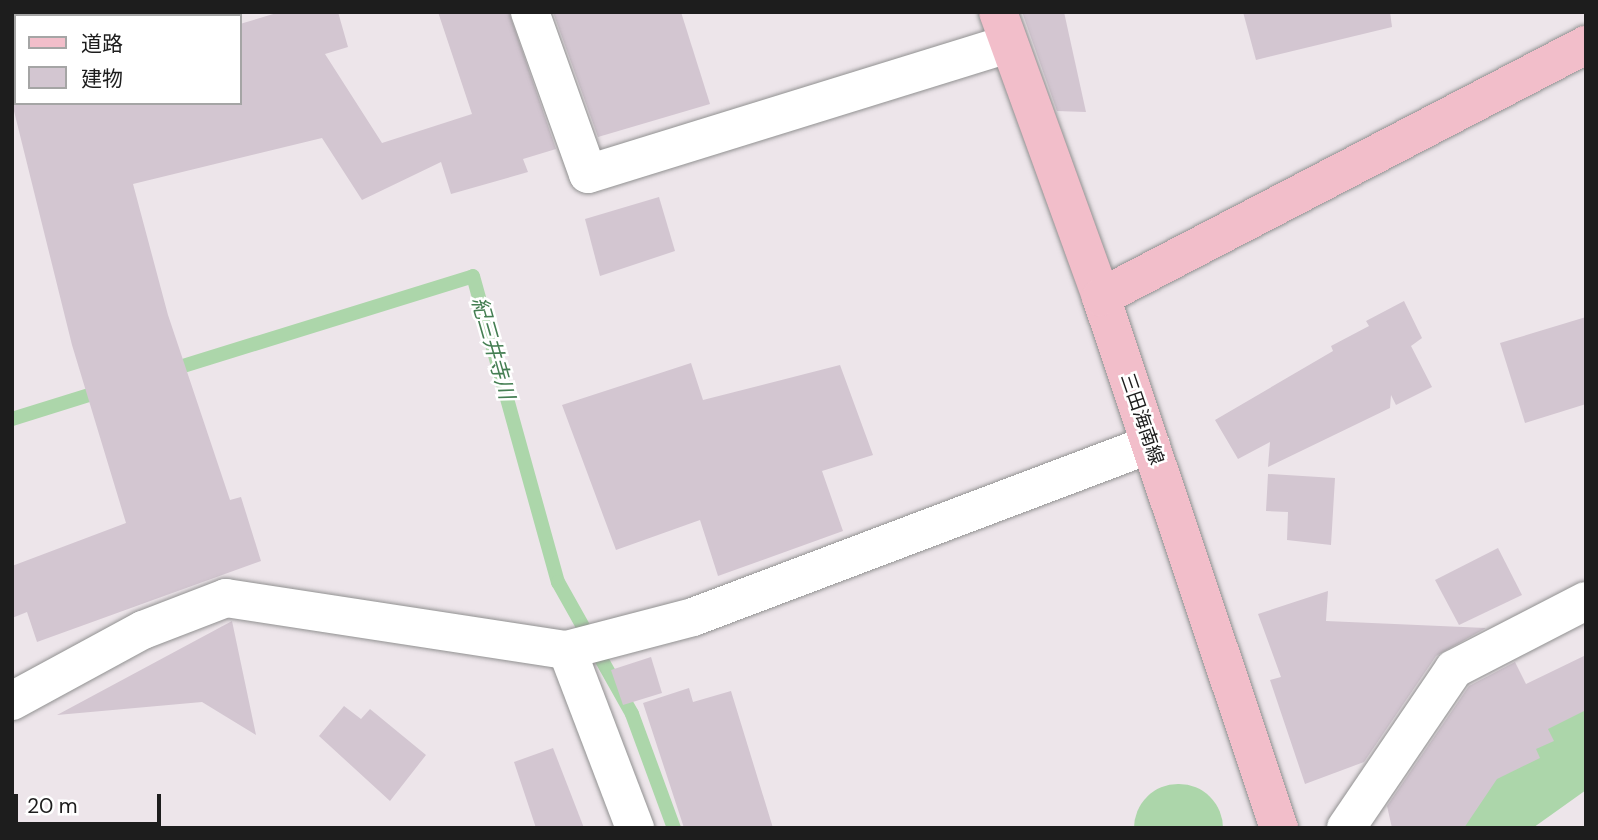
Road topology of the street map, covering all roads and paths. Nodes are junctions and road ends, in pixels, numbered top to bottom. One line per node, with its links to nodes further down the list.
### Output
1 (530, 12): 2 (street)
2 (1003, 28): 4 (main road, 三田海南線)
3 (1586, 45): 4 (main road)
4 (1101, 297): 5 (main road, 三田海南線)
5 (1150, 444): 7 (street); 10 (main road, 三田海南線)
6 (1586, 601): 11 (street)
7 (567, 650): 8 (street); 9 (street)
8 (12, 701)
9 (635, 828)
10 (1279, 828)
11 (1346, 828)

